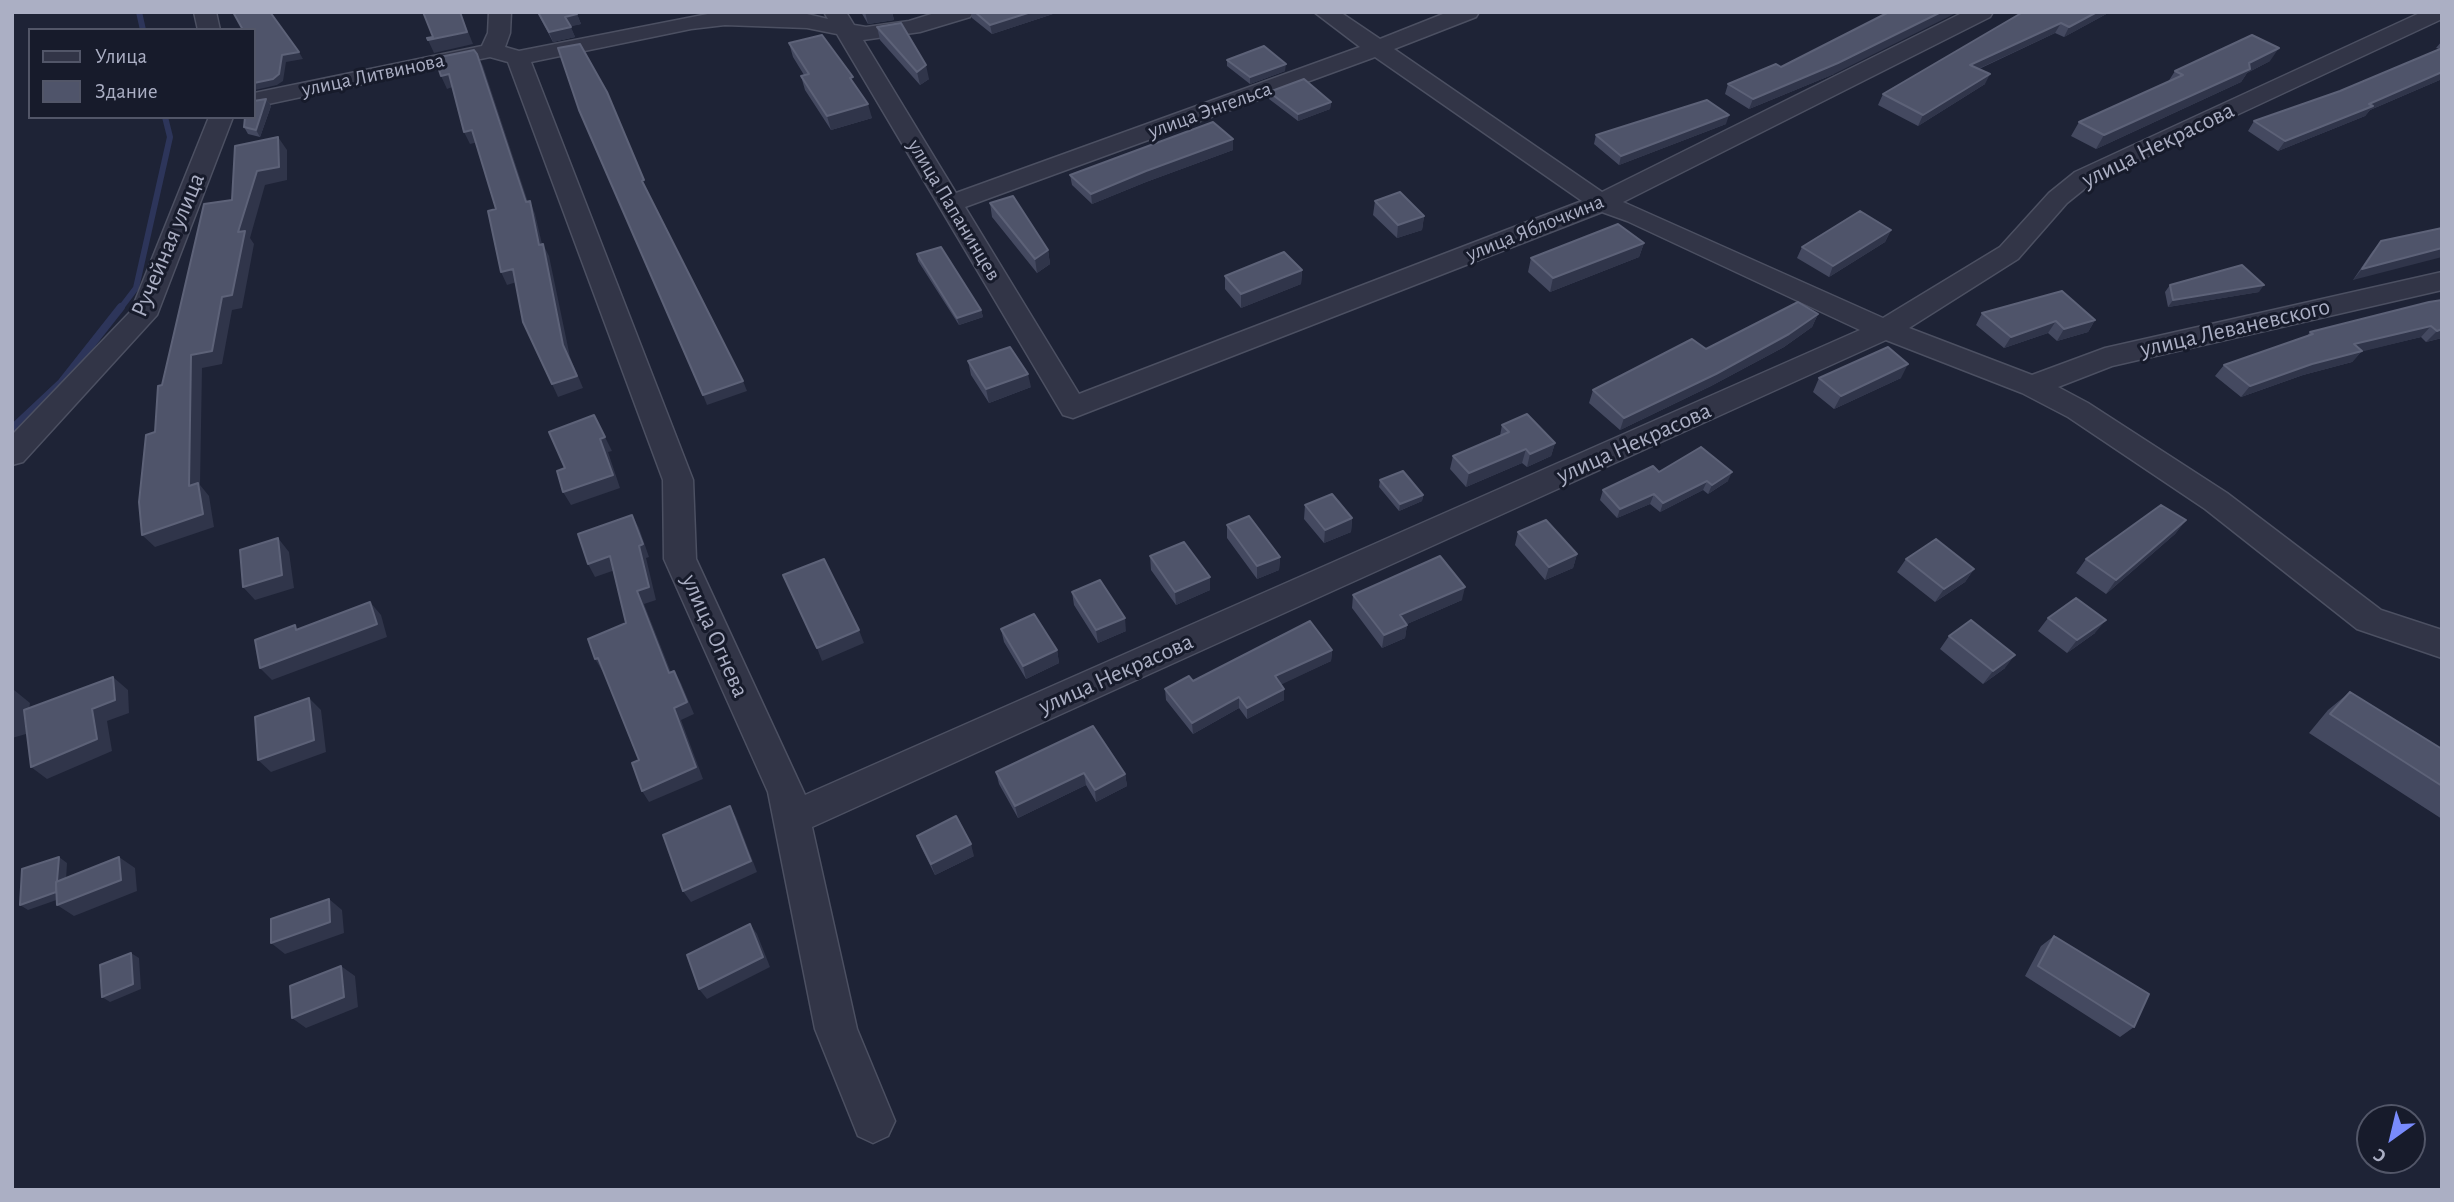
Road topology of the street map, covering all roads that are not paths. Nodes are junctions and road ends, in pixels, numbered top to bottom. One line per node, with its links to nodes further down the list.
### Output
1 (500, 12): 9 (street)
2 (962, 12): 7 (street, улица Литвинова)
3 (1325, 12): 8 (street)
4 (1468, 12): 8 (street, улица Энгельса)
5 (1982, 12): 12 (street, улица Яблочкина)
6 (2440, 12): 15 (street, улица Некрасова)
7 (840, 21): 9 (street, улица Литвинова); 13 (street, улица Папанинцев)
8 (1378, 48): 12 (street); 13 (street, улица Энгельса)
9 (505, 54): 10 (street, улица Литвинова); 20 (street, улица Огнева)
10 (256, 100)
11 (220, 119): 18 (street, Ручейная улица)
12 (1601, 203): 15 (street); 17 (street, улица Яблочкина)
13 (950, 204): 17 (street, улица Папанинцев)
14 (2442, 281): 16 (street, улица Леваневского)
15 (1885, 330): 16 (street); 20 (street, улица Некрасова)
16 (2032, 386): 19 (street)
17 (1073, 408)
18 (12, 454)
19 (2442, 644)
20 (794, 818): 21 (street, улица Огнева)
21 (873, 1121)

